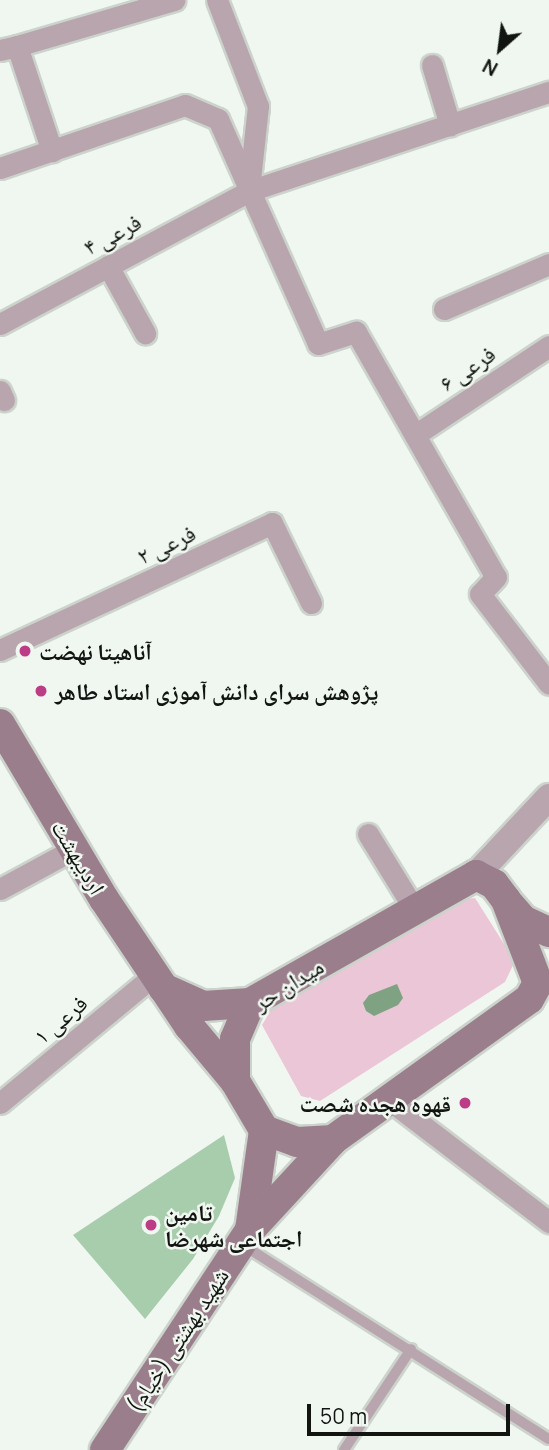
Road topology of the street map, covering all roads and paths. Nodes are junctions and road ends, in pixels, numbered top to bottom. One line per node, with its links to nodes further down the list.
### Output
1 (174, 0): 3 (street)
2 (217, 0): 9 (street)
3 (8, 48): 7 (street)
4 (432, 65): 6 (street)
5 (549, 92): 6 (street, فرعی ۴)
6 (450, 125): 9 (street, فرعی ۴)
7 (52, 150): 8 (street); 9 (street)
8 (0, 168)
9 (249, 191): 11 (street, فرعی ۴); 16 (street)
10 (549, 264): 12 (street)
11 (108, 266): 13 (street, فرعی ۴); 14 (street)
12 (444, 309)
13 (0, 324)
14 (145, 333)
15 (549, 346): 16 (street, فرعی ۶)
16 (415, 436): 19 (street)
17 (311, 603): 18 (street, فرعی ۲)
18 (0, 650)
19 (549, 684)
20 (0, 724): 23 (main road, اردیبهشت)
21 (549, 797): 24 (street)
22 (368, 834): 27 (street)
23 (74, 849): 25 (street); 30 (main road, اردیبهشت)
24 (476, 876): 26 (main road); 27 (main road, میدان حر)
25 (0, 889)
26 (506, 900): 28 (main road); 29 (main road)
27 (415, 910): 31 (main road, میدان حر)
28 (549, 932)
29 (543, 981): 33 (main road)
30 (158, 982): 31 (main road); 32 (main road, اردیبهشت); 34 (street, فرعی ۱)
31 (250, 1003): 32 (main road, میدان حر)
32 (235, 1081): 35 (main road)
33 (392, 1102): 36 (main road); 37 (street)
34 (0, 1103)
35 (264, 1130): 36 (main road); 38 (main road, شهید بهشتی (خیام))
36 (333, 1140): 38 (main road, شهید بهشتی (خیام))
37 (549, 1222)
38 (246, 1237): 39 (lane); 41 (main road, شهید بهشتی (خیام))
39 (411, 1349): 40 (lane); 42 (lane)
40 (549, 1438)
41 (105, 1450)
42 (344, 1450)

